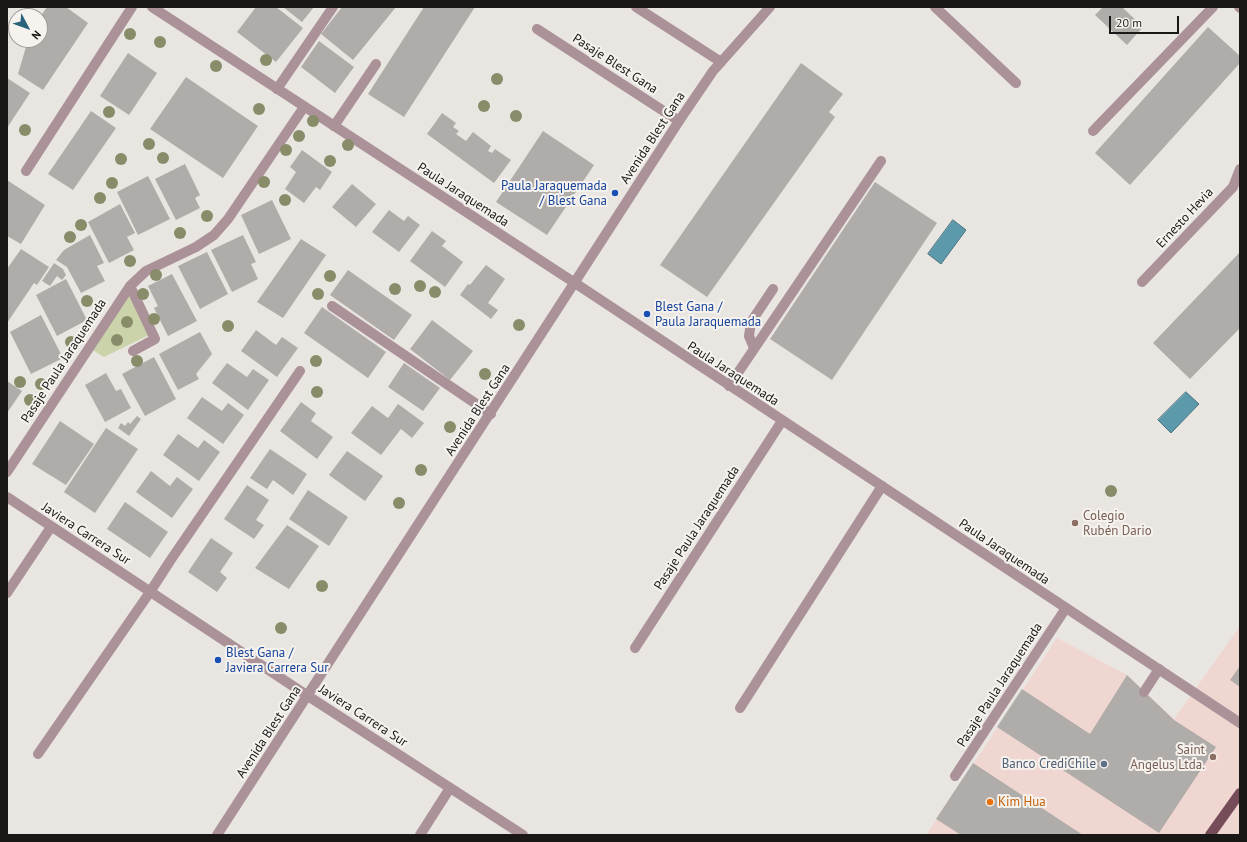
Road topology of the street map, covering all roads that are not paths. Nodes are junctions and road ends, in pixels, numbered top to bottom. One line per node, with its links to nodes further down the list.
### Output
1 (132, 7): 19 (street)
2 (152, 7): 12 (street, Paula Jaraquemada)
3 (333, 7): 12 (street)
4 (636, 7): 9 (street)
5 (770, 7): 9 (street, Avenida Blest Gana)
6 (936, 7): 11 (street)
7 (1213, 7): 16 (street)
8 (537, 29): 14 (street, Pasaje Blest Gana)
9 (721, 62): 14 (street, Avenida Blest Gana)
10 (376, 64): 15 (street)
11 (1016, 83)
12 (277, 89): 13 (street, Paula Jaraquemada)
13 (304, 107): 15 (street, Paula Jaraquemada); 22 (street, Pasaje Paula Jaraquemada)
14 (679, 121): 21 (street, Avenida Blest Gana)
15 (334, 126): 21 (street, Paula Jaraquemada)
16 (1093, 131)
17 (881, 161): 25 (street)
18 (1240, 169): 20 (street, Ernesto Hevia)
19 (26, 171)
20 (1142, 282)
21 (575, 283): 28 (street, Paula Jaraquemada); 29 (street, Avenida Blest Gana)
22 (130, 286): 26 (street); 31 (street, Pasaje Paula Jaraquemada)
23 (773, 289): 25 (street)
24 (332, 306): 29 (street)
25 (754, 348): 28 (street)
26 (133, 351)
27 (300, 371): 35 (street)
28 (728, 386): 30 (street, Paula Jaraquemada)
29 (491, 414): 41 (street, Avenida Blest Gana)
30 (782, 421): 32 (street, Paula Jaraquemada); 38 (street, Pasaje Paula Jaraquemada)
31 (7, 472)
32 (882, 486): 37 (street, Paula Jaraquemada); 42 (street)
33 (7, 498): 34 (street, Javiera Carrera Sur)
34 (51, 527): 35 (street, Javiera Carrera Sur); 36 (street)
35 (150, 592): 41 (street, Javiera Carrera Sur); 44 (street)
36 (7, 593)
37 (1066, 608): 39 (street, Paula Jaraquemada); 45 (street, Pasaje Paula Jaraquemada)
38 (635, 648)
39 (1159, 670): 40 (street); 43 (street, Paula Jaraquemada)
40 (1144, 692)
41 (308, 696): 46 (street, Javiera Carrera Sur); 48 (street, Avenida Blest Gana)
42 (740, 708)
43 (1240, 723)
44 (38, 754)
45 (955, 776)
46 (450, 788): 49 (street); 50 (street, Javiera Carrera Sur)
47 (1240, 793): 51 (main road)
48 (217, 835)
49 (420, 835)
50 (523, 835)
51 (1210, 835)

